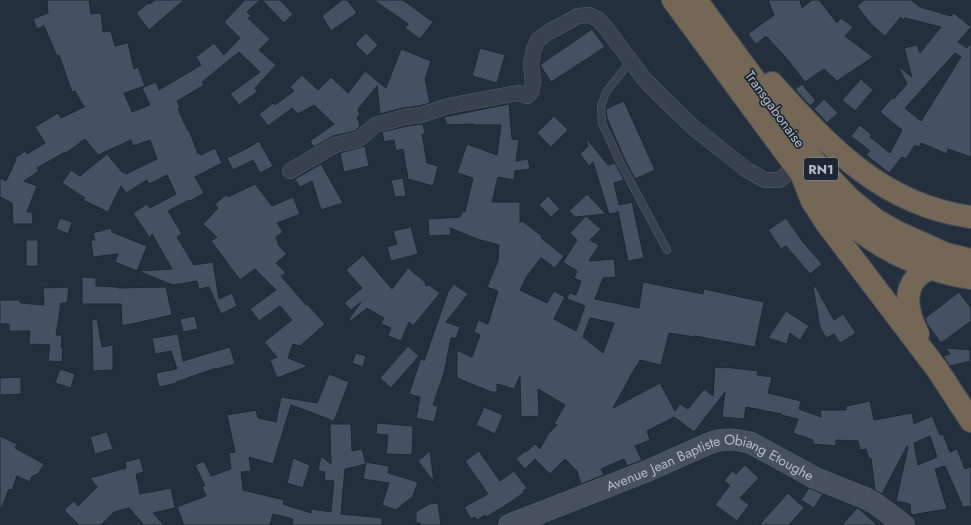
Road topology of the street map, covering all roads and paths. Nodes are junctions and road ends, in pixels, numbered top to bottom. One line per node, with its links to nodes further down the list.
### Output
1 (673, 0): 6 (highway, Transgabonaise / RN1)
2 (696, 0): 3 (highway, Transgabonaise / RN1)
3 (727, 43): 7 (highway); 9 (highway, Transgabonaise / RN1)
4 (630, 62): 5 (street); 6 (street); 8 (lane)
5 (290, 171)
6 (798, 172): 11 (highway, Transgabonaise / RN1); 13 (highway)
7 (971, 217)
8 (667, 250)
9 (971, 260)
10 (971, 264): 11 (highway)
11 (930, 268): 12 (highway, Transgabonaise / RN1); 13 (highway)
12 (971, 278)
13 (937, 369): 14 (highway)
14 (971, 421)
15 (508, 525): 16 (street, Avenue Jean Baptiste Obiang Etoughe)
16 (904, 525)

